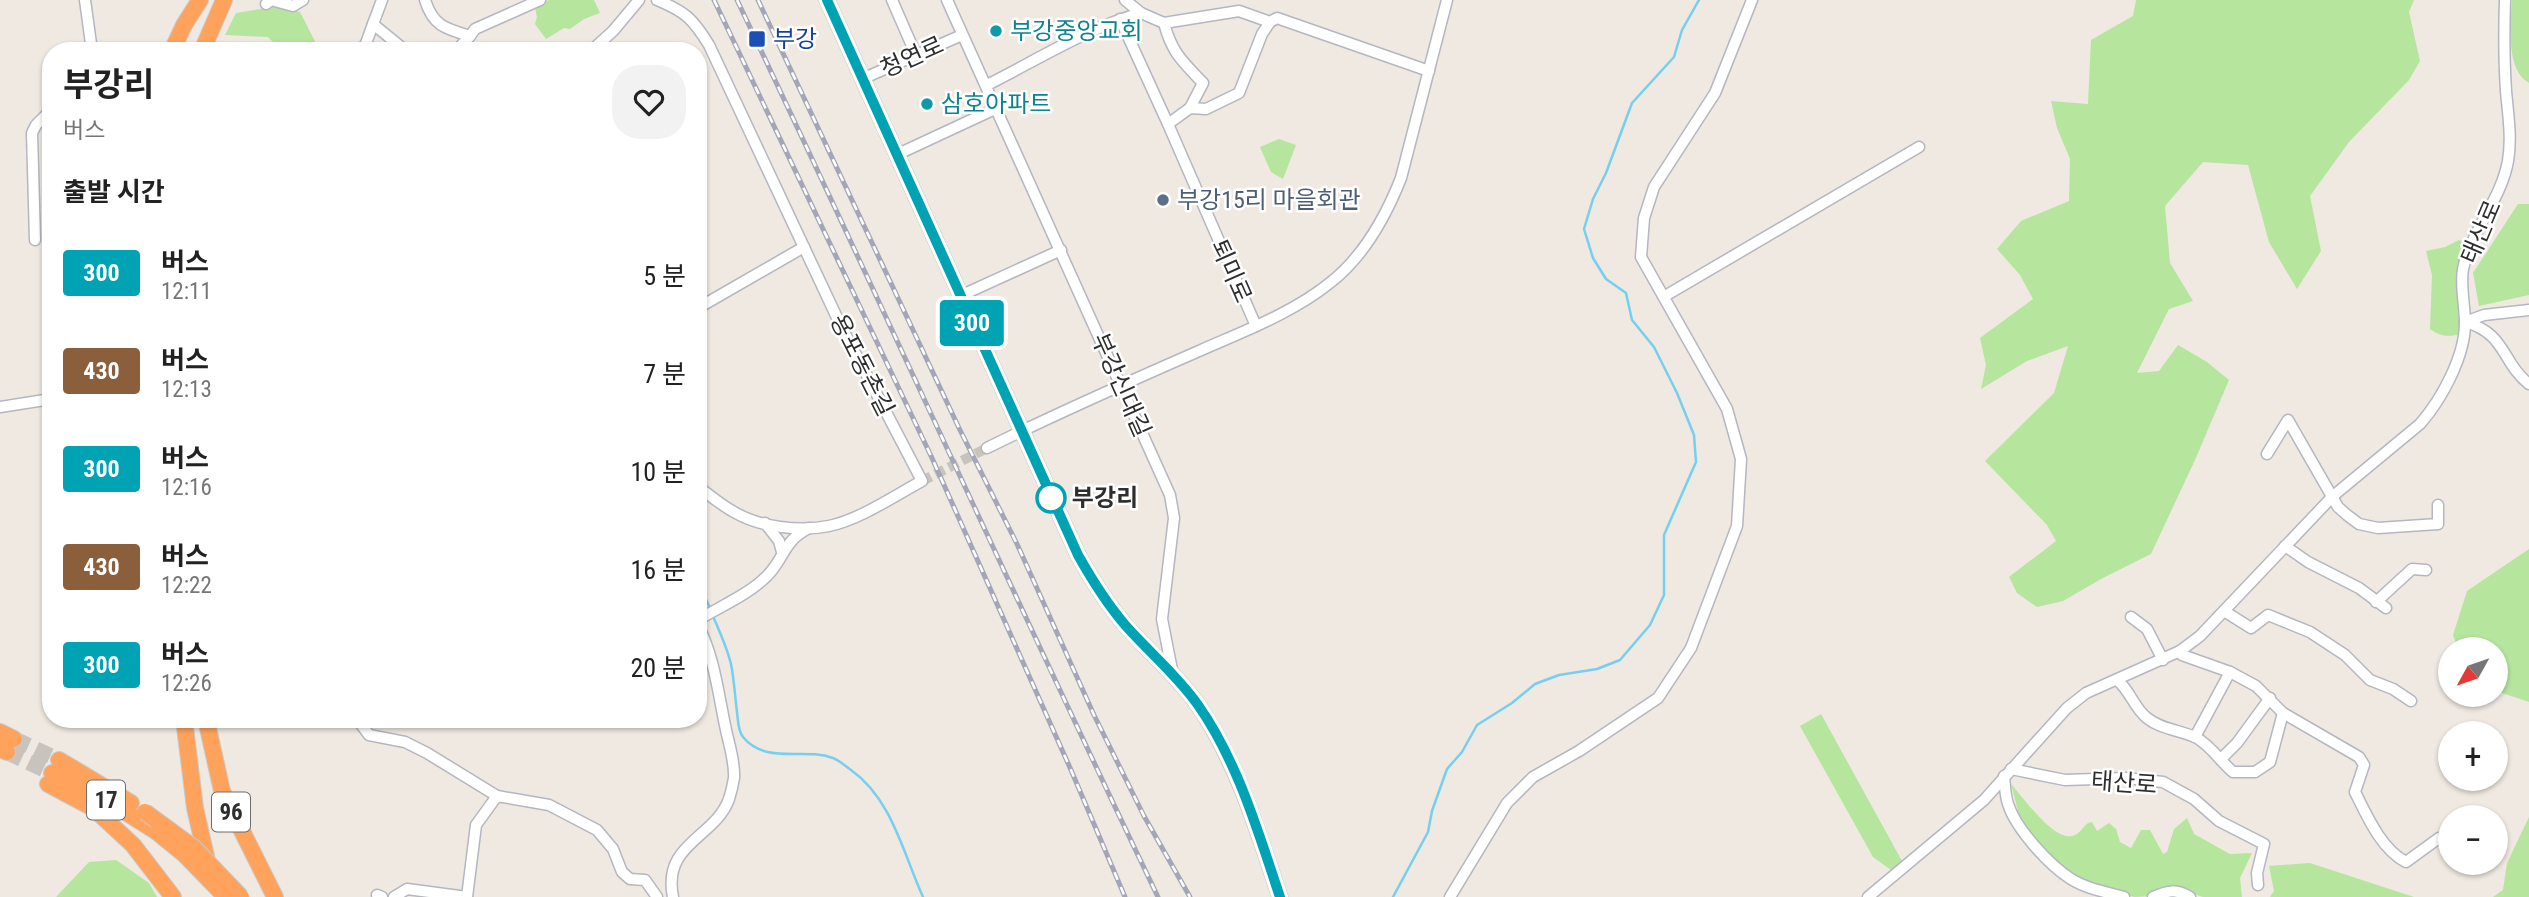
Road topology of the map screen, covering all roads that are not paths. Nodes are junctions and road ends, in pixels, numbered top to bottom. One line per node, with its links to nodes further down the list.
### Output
1 (85, 0): 26 (street)
2 (200, 0): 27 (highway)
3 (206, 0): 28 (highway)
4 (226, 0): 29 (highway); 30 (highway)
5 (303, 0): 18 (street)
6 (382, 0): 23 (street)
7 (425, 0): 25 (street)
8 (540, 0): 25 (street)
9 (639, 0): 34 (street)
10 (657, 0): 35 (street, 용포동촌길)
11 (827, 0): 40 (main road, 청연로)
12 (892, 0): 38 (street)
13 (947, 0): 24 (street, 부강신대길)
14 (1125, 0): 19 (street)
15 (1447, 0): 39 (street)
16 (1752, 0): 52 (street)
17 (2505, 0): 55 (street, 태산로)
18 (267, 4)
19 (1141, 13): 20 (street); 22 (street)
20 (1120, 19): 41 (street); 45 (street)
21 (1270, 22): 22 (street); 39 (street); 43 (street)
22 (1164, 23): 43 (street)
23 (373, 24): 31 (street); 32 (street)
24 (962, 35): 38 (street, 청연로); 41 (street, 부강신대길)
25 (471, 36): 33 (street)
26 (91, 42)
27 (177, 42)
28 (188, 42)
29 (206, 42)
30 (213, 42)
31 (366, 42)
32 (395, 42)
33 (465, 42)
34 (601, 42)
35 (707, 42)
36 (707, 42): 37 (street, 용포동촌길)
37 (709, 45): 49 (street, 용포동촌길)
38 (916, 55): 40 (street, 청연로)
39 (1429, 71): 56 (street)
40 (862, 79): 47 (main road, 청연로)
41 (987, 85): 42 (street, 부강신대길)
42 (997, 108): 47 (street); 50 (street, 부강신대길)
43 (1190, 108): 45 (street)
44 (42, 119): 48 (street)
45 (1168, 124): 56 (street, 퇴미로)
46 (1919, 147): 52 (street)
47 (896, 155): 51 (main road, 청연로)
48 (35, 240)
49 (804, 247): 53 (street); 68 (street, 용포동촌길)
50 (1061, 250): 51 (street); 58 (street, 부강신대길)
51 (960, 296): 61 (main road, 청연로)
52 (1665, 296): 104 (street)
53 (707, 304)
54 (2529, 310): 55 (street)
55 (2465, 322): 57 (street); 65 (street, 태산로)
56 (1256, 326): 58 (street)
57 (2529, 384)
58 (1121, 385): 61 (street); 79 (street, 부강신대길)
59 (42, 400): 60 (street)
60 (0, 407)
61 (1022, 431): 62 (street); 79 (main road, 청연로)
62 (987, 448)
63 (2267, 454): 65 (street)
64 (707, 492): 67 (street)
65 (2333, 496): 66 (street); 69 (street, 태산로)
66 (2438, 505)
67 (765, 523): 68 (street); 70 (street)
68 (811, 528): 70 (street)
69 (2285, 546): 71 (street); 72 (street, 태산로)
70 (782, 552): 73 (street)
71 (2426, 570)
72 (2224, 611): 76 (street, 태산로); 82 (street)
73 (707, 616)
74 (2131, 617): 77 (street)
75 (707, 642): 102 (street)
76 (2180, 651): 77 (street, 태산로); 78 (street)
77 (2163, 660): 80 (street, 태산로)
78 (2230, 672): 81 (street); 87 (street)
79 (1173, 676): 103 (main road, 청연로)
80 (2117, 680): 87 (street); 90 (street, 태산로)
81 (2270, 698): 83 (street); 88 (street)
82 (2412, 701)
83 (2283, 713): 88 (street); 92 (street)
84 (184, 728): 95 (highway, 96)
85 (208, 728): 98 (highway, 96)
86 (363, 728): 91 (street)
87 (2194, 737): 88 (street)
88 (2221, 759)
89 (53, 772): 94 (highway); 96 (highway, 17, bridge); 97 (highway, 17, bridge)
90 (2007, 773): 93 (street, 태산로); 105 (street, 태산로); 106 (street)
91 (497, 796): 100 (street); 101 (street)
92 (2438, 839)
93 (2258, 885)
94 (173, 897)
95 (215, 897)
96 (226, 897)
97 (241, 897)
98 (275, 897)
99 (394, 897): 100 (street)
100 (467, 897)
101 (657, 897)
102 (673, 897)
103 (1280, 897)
104 (1450, 897)
105 (1868, 897)
106 (2124, 897)
107 (2153, 897): 108 (street)
108 (2190, 897)

